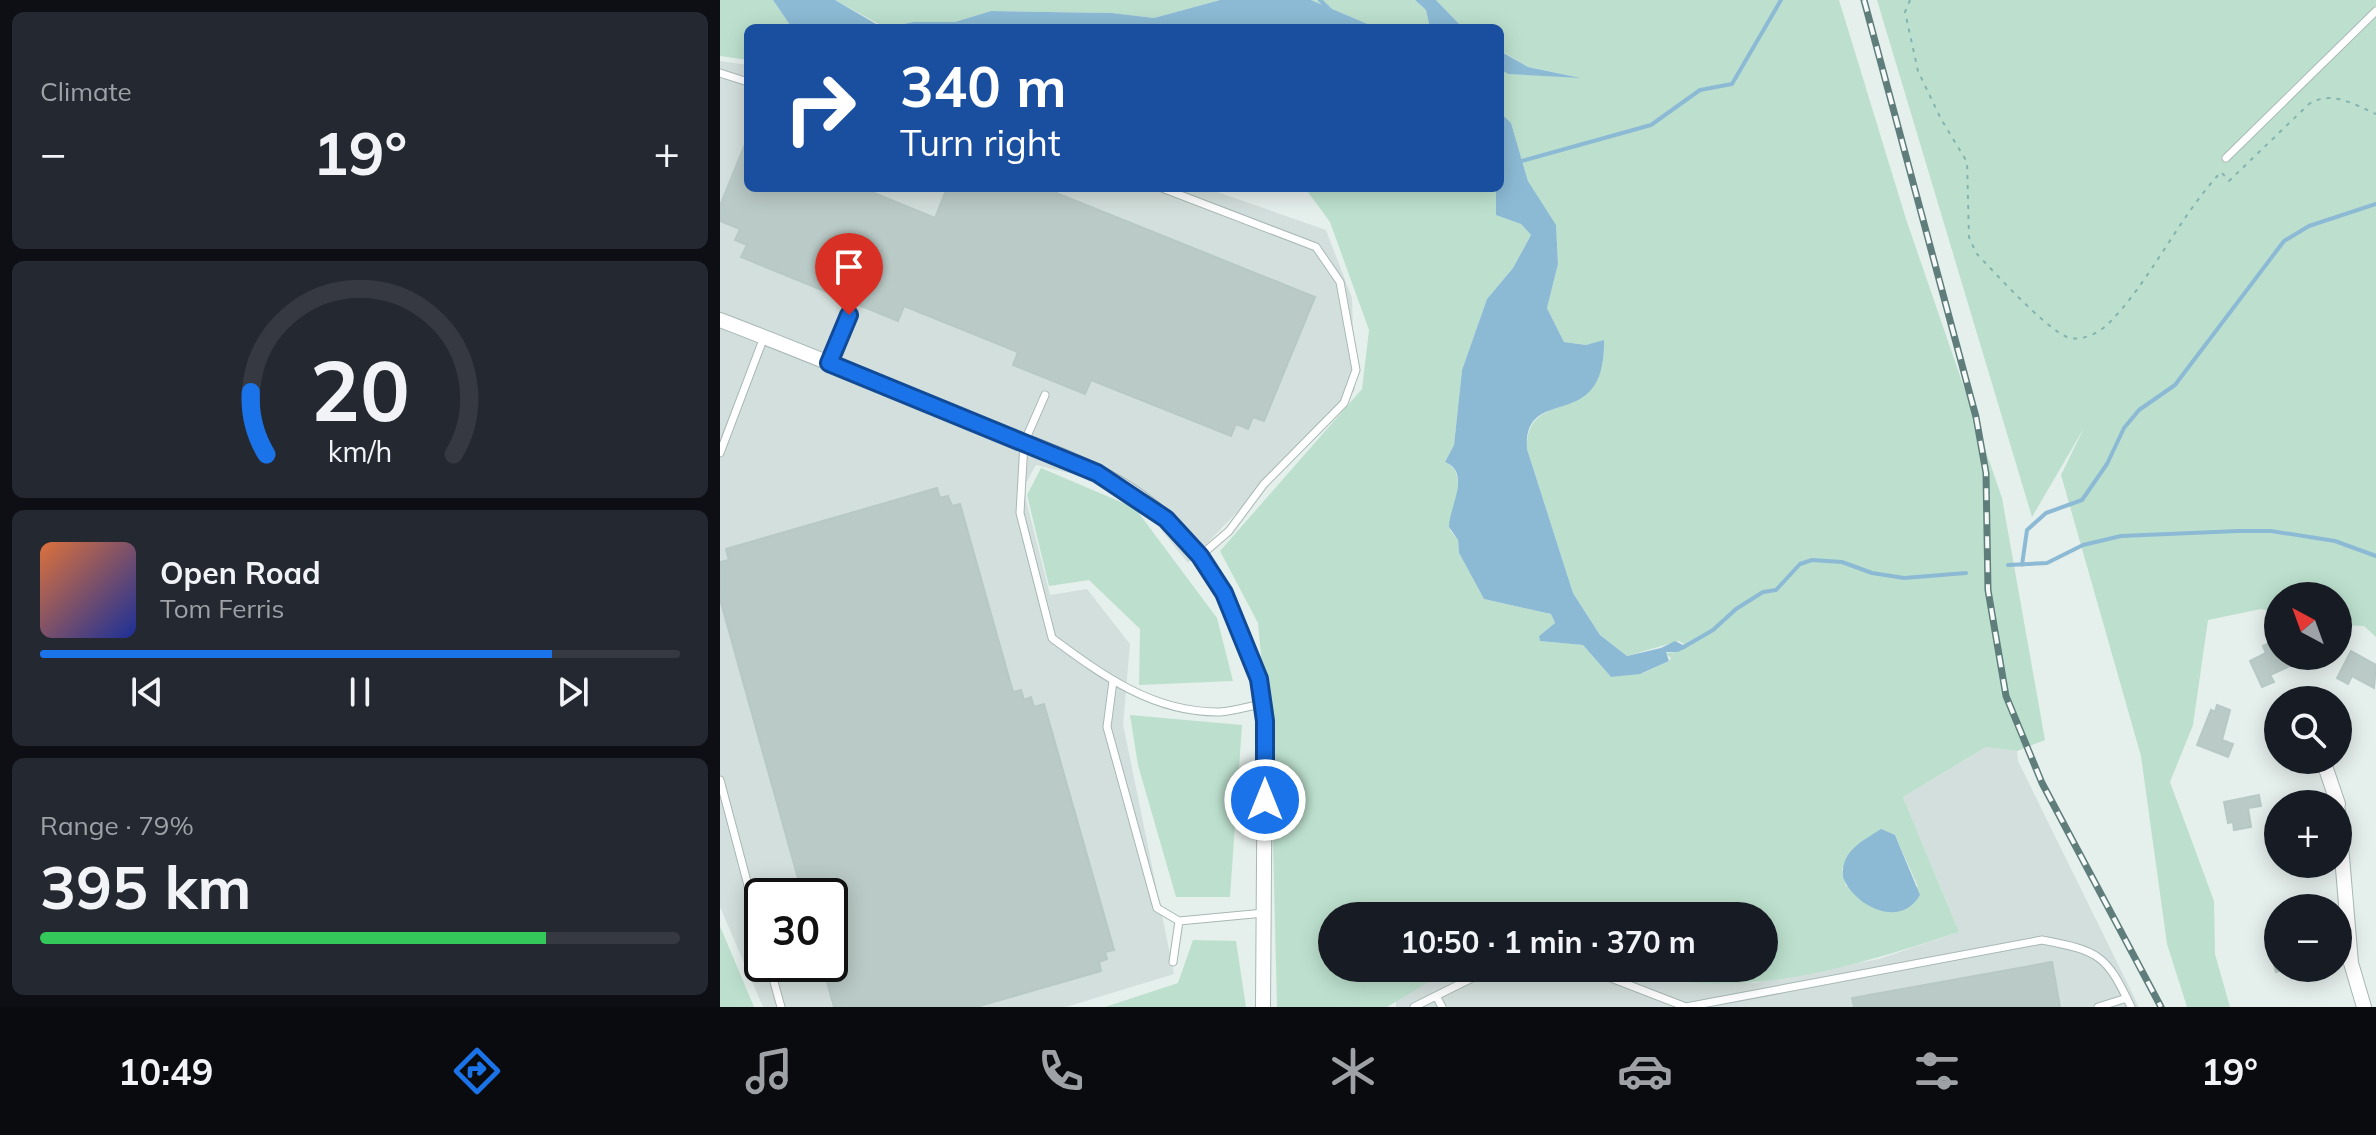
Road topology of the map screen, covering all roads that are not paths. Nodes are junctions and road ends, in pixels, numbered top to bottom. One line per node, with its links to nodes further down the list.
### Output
1 (2376, 11): 4 (lane)
2 (720, 73): 3 (lane)
3 (744, 81)
4 (2226, 158)
5 (1172, 192): 13 (lane)
6 (849, 315): 9 (lane)
7 (720, 320): 8 (street)
8 (764, 337): 9 (street); 12 (lane)
9 (829, 363): 11 (street)
10 (1045, 395): 11 (lane)
11 (1024, 443): 13 (street); 14 (lane)
12 (720, 453)
13 (1200, 556): 15 (street)
14 (1113, 681): 15 (lane); 20 (lane)
15 (1263, 704): 19 (street)
16 (720, 780): 17 (lane)
17 (746, 878)
18 (2344, 878): 33 (street)
19 (1266, 913): 20 (lane); 28 (street)
20 (1179, 921): 21 (lane)
21 (1173, 962)
22 (774, 982): 27 (lane)
23 (1464, 982): 25 (lane)
24 (1621, 982): 26 (lane)
25 (1436, 996): 29 (lane); 30 (lane)
26 (2127, 998): 31 (lane); 32 (lane)
27 (781, 1007)
28 (1263, 1007)
29 (1414, 1007)
30 (1442, 1007)
31 (2098, 1007)
32 (2131, 1007)
33 (2364, 1007)

